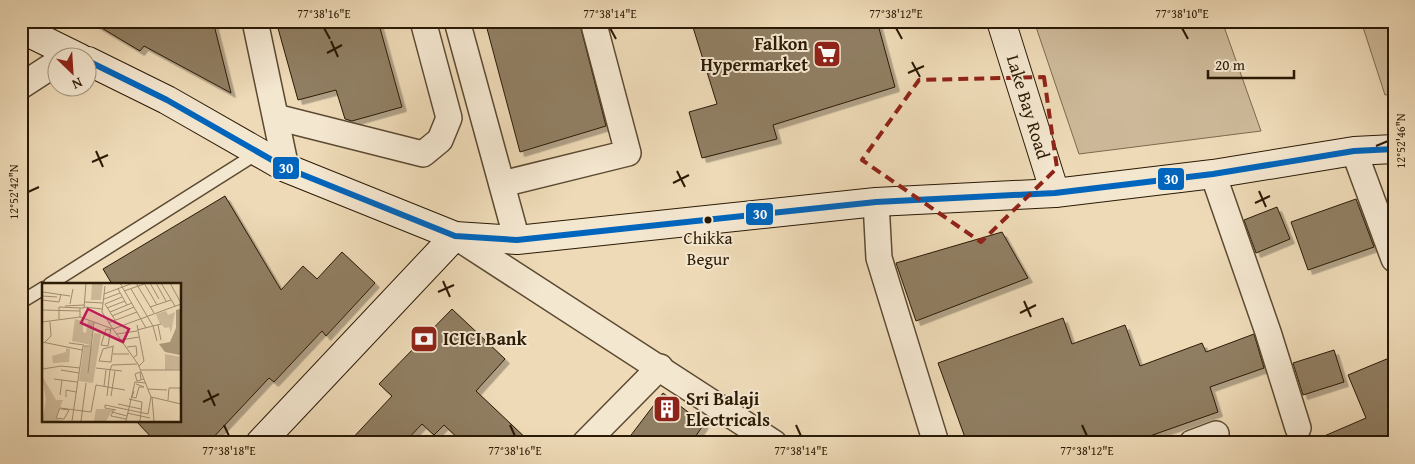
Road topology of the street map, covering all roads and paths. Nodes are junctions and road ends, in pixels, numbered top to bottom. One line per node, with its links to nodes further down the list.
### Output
1 (255, 21): 11 (street)
2 (423, 21): 11 (street)
3 (457, 21): 17 (street)
4 (593, 21): 17 (street)
5 (1002, 21): 18 (main road, Lake Bay Road)
6 (21, 29): 7 (main road)
7 (54, 48)
8 (98, 69): 14 (main road)
9 (48, 71): 10 (street)
10 (21, 86)
11 (276, 117): 15 (street)
12 (1394, 149): 13 (main road)
13 (1354, 151): 16 (main road); 22 (street)
14 (259, 152): 15 (main road); 23 (lane)
15 (286, 168): 20 (main road)
16 (1212, 174): 18 (main road); 27 (street)
17 (502, 184): 21 (street)
18 (1055, 193): 19 (main road)
19 (876, 202): 21 (main road); 32 (street)
20 (455, 236): 21 (main road); 26 (street); 29 (main road)
21 (517, 240)
22 (1394, 259)
23 (52, 283)
24 (42, 289): 25 (lane)
25 (21, 302)
26 (660, 367): 30 (street); 31 (street)
27 (1298, 428)
28 (1216, 434): 33 (street)
29 (260, 443)
30 (585, 443)
31 (774, 443)
32 (936, 443)
33 (1192, 443)

